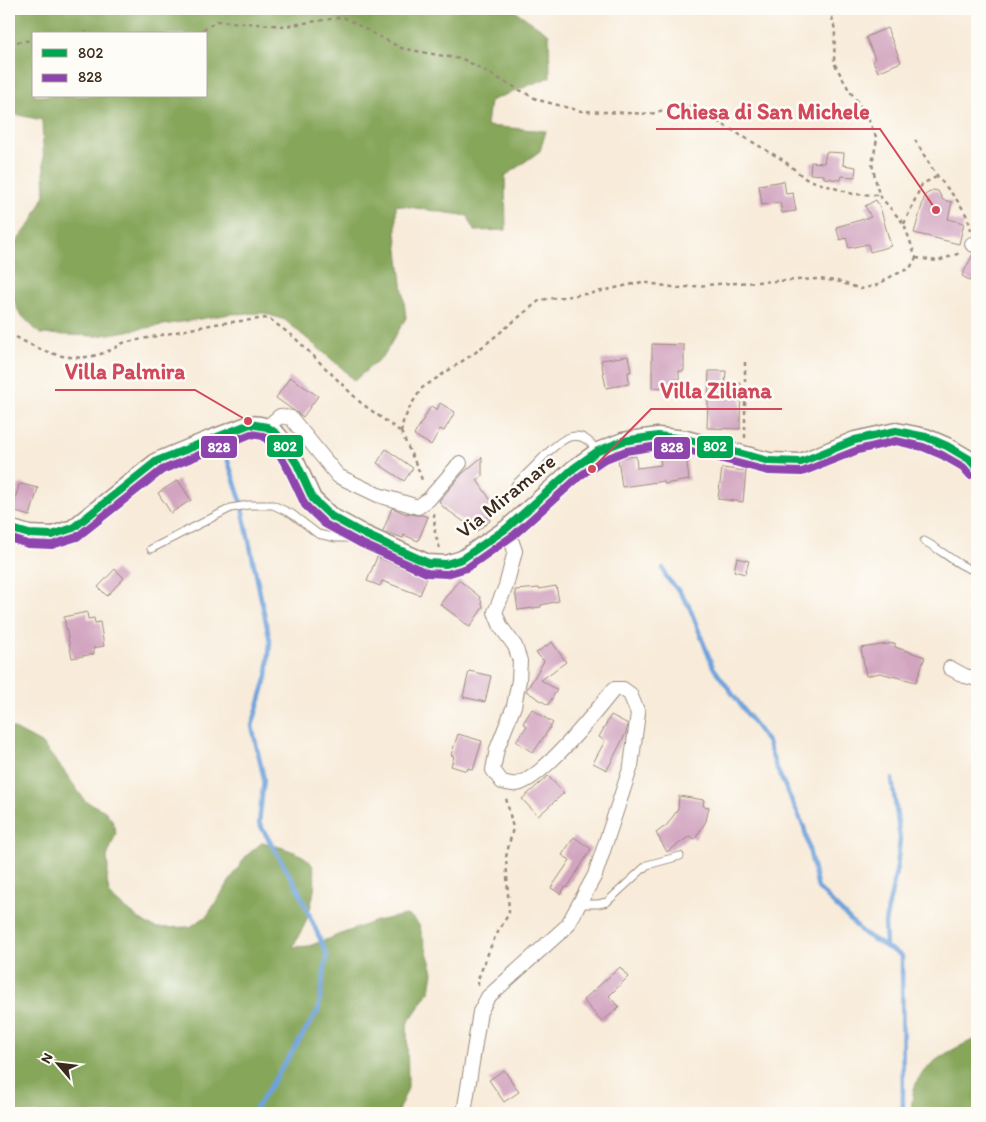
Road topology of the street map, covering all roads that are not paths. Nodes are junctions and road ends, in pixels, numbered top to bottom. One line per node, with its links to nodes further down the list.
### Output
1 (267, 427): 3 (street); 6 (street); 8 (street, Via Miramare)
2 (598, 451): 4 (street, Via Miramare); 5 (lane); 7 (street, Via Miramare)
3 (460, 463)
4 (977, 468)
5 (515, 485)
6 (9, 528)
7 (508, 528): 8 (street, Via Miramare); 15 (street)
8 (364, 534): 10 (lane)
9 (924, 541): 11 (lane)
10 (151, 549)
11 (977, 571)
12 (950, 668): 13 (street)
13 (977, 679)
14 (680, 856): 15 (lane)
15 (579, 904): 16 (street)
16 (464, 1113)

